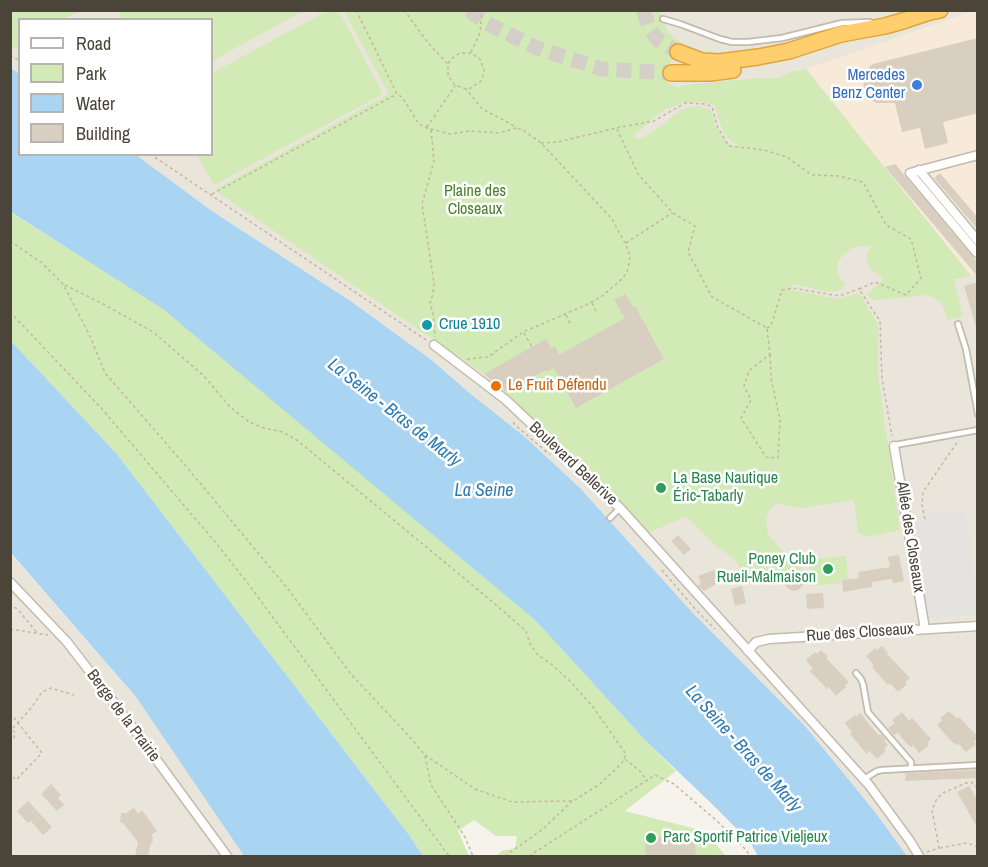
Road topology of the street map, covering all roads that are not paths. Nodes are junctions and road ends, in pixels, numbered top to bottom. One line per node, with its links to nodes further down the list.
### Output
1 (923, 14): 2 (lane); 3 (highway)
2 (663, 20)
3 (885, 26): 4 (highway); 5 (highway)
4 (678, 52)
5 (671, 73)
6 (978, 155): 7 (street)
7 (919, 171): 8 (street); 9 (street)
8 (978, 241)
9 (977, 253)
10 (958, 324): 12 (lane)
11 (434, 345): 15 (street, Boulevard Bellerive)
12 (978, 414)
13 (978, 430): 14 (lane)
14 (894, 446): 19 (street, Allée des Closeaux)
15 (620, 508): 16 (lane); 20 (street, Boulevard Bellerive)
16 (610, 518)
17 (10, 582): 25 (street, Berge de la Prairie)
18 (978, 626): 19 (street, Rue des Closeaux)
19 (925, 629): 20 (street, Rue des Closeaux)
20 (748, 651): 24 (street, Boulevard Bellerive)
21 (856, 673): 23 (lane)
22 (978, 765): 23 (lane)
23 (911, 768): 24 (lane)
24 (864, 779): 26 (street, Boulevard Bellerive)
25 (227, 856)
26 (919, 856)

